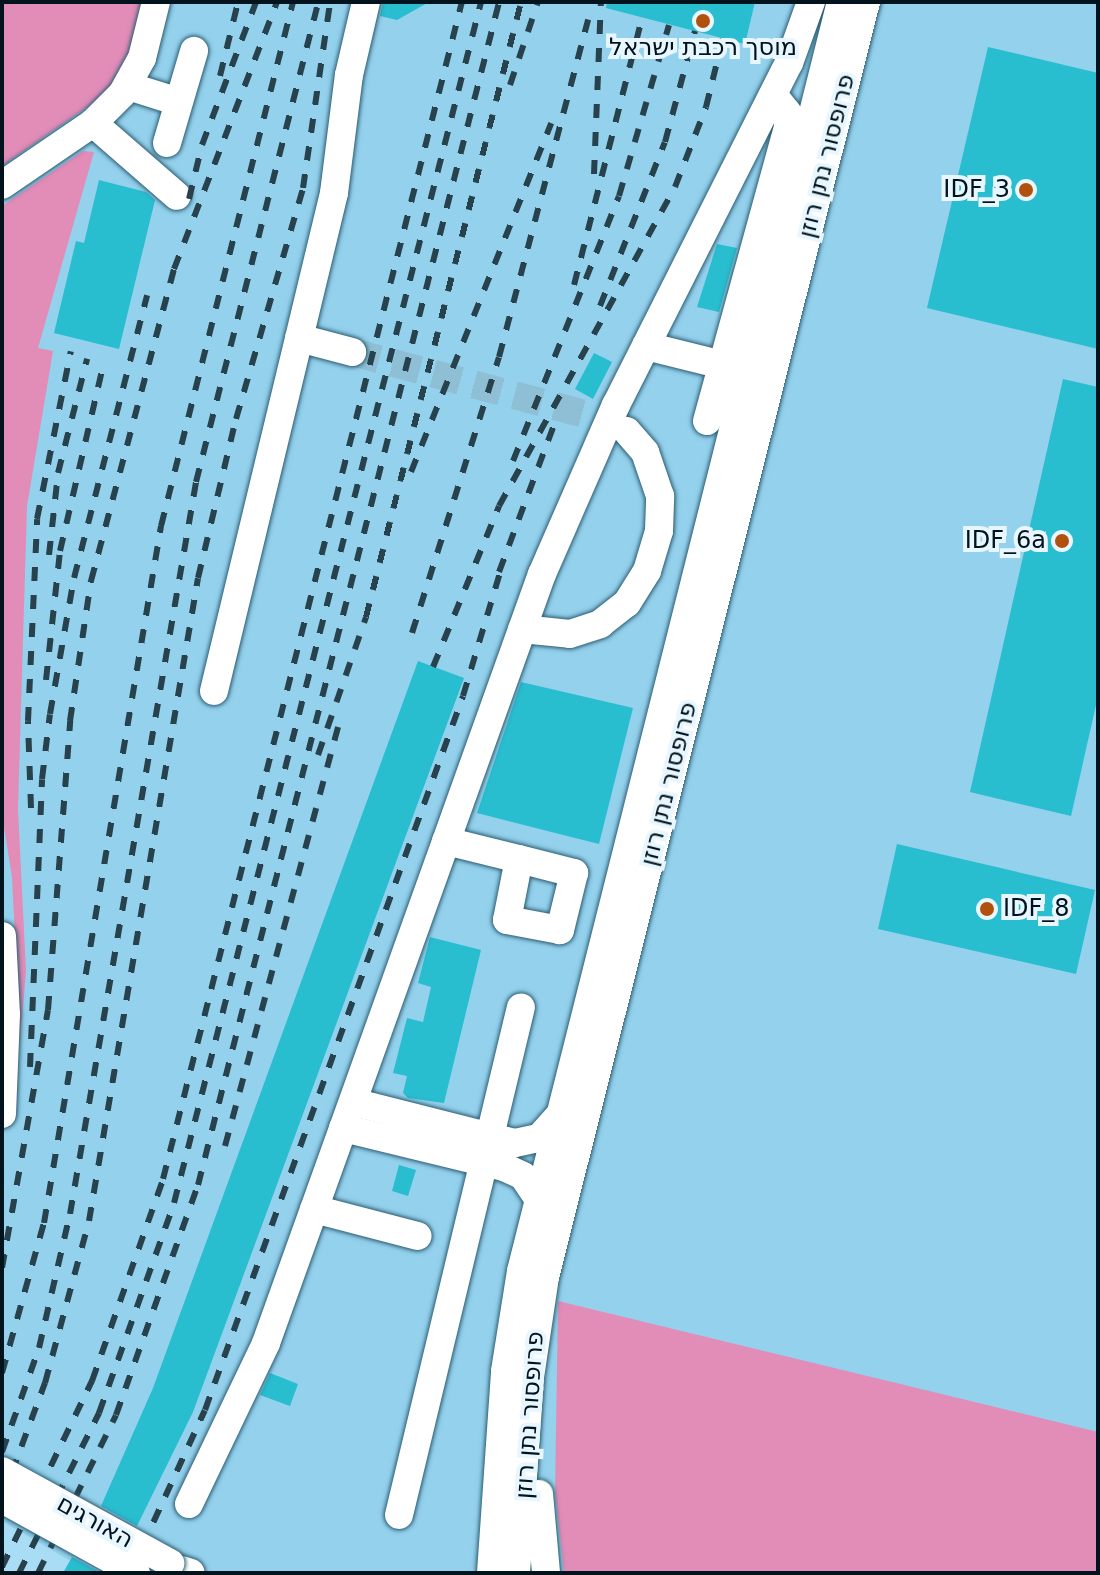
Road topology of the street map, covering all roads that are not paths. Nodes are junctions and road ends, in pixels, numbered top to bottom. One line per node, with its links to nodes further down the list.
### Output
1 (156, 2): 7 (street)
2 (366, 2): 14 (street)
3 (811, 2): 8 (street)
4 (841, 2): 28 (street, פרופסור נתן רוזן)
5 (866, 2): 34 (street, פרופסור נתן רוזן)
6 (194, 51): 9 (street)
7 (128, 86): 9 (street); 10 (street)
8 (773, 95): 15 (street); 17 (street)
9 (179, 102): 11 (street)
10 (93, 123): 12 (street); 13 (street)
11 (167, 143)
12 (2, 185)
13 (177, 196)
14 (299, 338): 16 (street); 21 (street)
15 (646, 346): 17 (street); 20 (street)
16 (352, 352)
17 (723, 365): 18 (street)
18 (707, 421)
19 (627, 431): 20 (street)
20 (522, 629): 22 (street)
21 (214, 691)
22 (446, 841): 23 (street); 26 (street)
23 (519, 859)
24 (2, 936): 27 (street)
25 (521, 1007): 30 (street)
26 (353, 1102): 29 (street); 30 (street)
27 (2, 1114)
28 (561, 1114): 30 (street); 31 (street, פרופסור נתן רוזן)
29 (343, 1128): 30 (street); 32 (street)
30 (486, 1150): 31 (street); 38 (street)
31 (540, 1201): 39 (street, פרופסור נתן רוזן)
32 (314, 1209): 33 (street); 37 (street)
33 (418, 1236)
34 (530, 1377): 44 (street, פרופסור נתן רוזן); 45 (street)
35 (2, 1471): 40 (street, האורגים, bridge)
36 (2, 1499): 41 (street, האורגים, bridge)
37 (189, 1504)
38 (399, 1515)
39 (499, 1517): 42 (street); 43 (street, פרופסור נתן רוזן)
40 (183, 1570)
41 (136, 1573)
42 (480, 1573)
43 (491, 1573)
44 (516, 1573)
45 (546, 1573)

